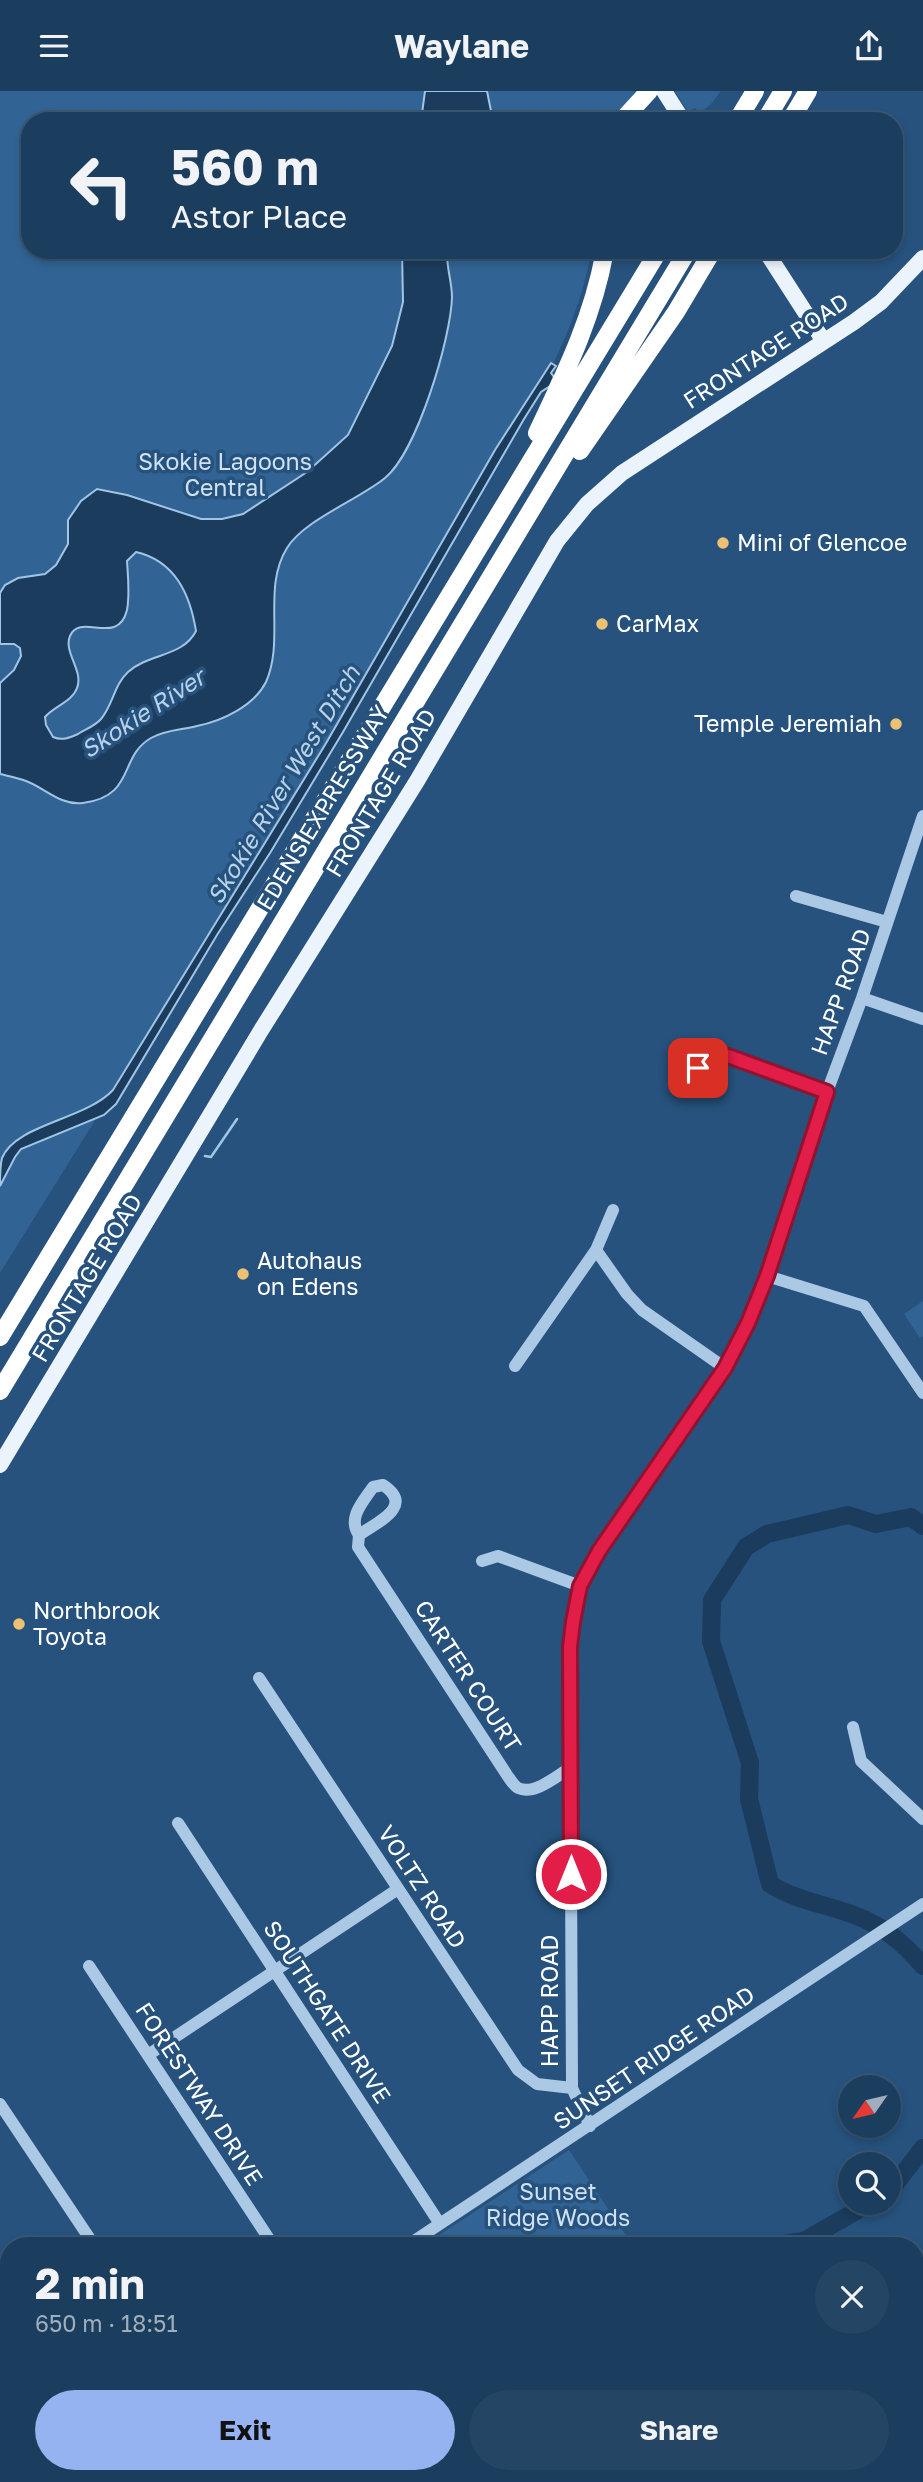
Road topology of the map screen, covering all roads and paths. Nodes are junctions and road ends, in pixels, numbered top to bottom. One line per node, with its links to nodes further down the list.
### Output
1 (649, 91): 6 (highway)
2 (664, 91): 7 (main road)
3 (755, 91): 8 (highway)
4 (783, 91): 9 (highway)
5 (808, 91): 10 (highway)
6 (630, 112)
7 (677, 112)
8 (742, 112)
9 (770, 112)
10 (795, 112)
11 (923, 258): 17 (main road, FRONTAGE ROAD)
12 (603, 259): 18 (highway)
13 (654, 259): 18 (highway, EDENS EXPRESSWAY)
14 (683, 259): 19 (highway, EDENS EXPRESSWAY)
15 (708, 259): 19 (highway)
16 (771, 259): 17 (main road)
17 (823, 341): 36 (main road, FRONTAGE ROAD)
18 (497, 518): 31 (highway, EDENS EXPRESSWAY)
19 (519, 533): 34 (highway, EDENS EXPRESSWAY)
20 (923, 816): 21 (street, HAPP ROAD)
21 (921, 830): 23 (street, HAPP ROAD)
22 (796, 896): 23 (street)
23 (887, 922): 24 (street, HAPP ROAD)
24 (862, 998): 25 (street); 27 (street, HAPP ROAD)
25 (923, 1019)
26 (698, 1068): 27 (street)
27 (827, 1092): 30 (street, HAPP ROAD)
28 (613, 1210): 29 (street)
29 (596, 1251): 32 (street); 33 (street)
30 (767, 1276): 33 (street, HAPP ROAD); 35 (street)
31 (0, 1337)
32 (515, 1366)
33 (725, 1368): 39 (street, HAPP ROAD)
34 (0, 1391)
35 (923, 1393)
36 (0, 1465)
37 (359, 1535): 42 (street, CARTER COURT)
38 (482, 1561): 39 (street)
39 (580, 1586): 42 (street, HAPP ROAD)
40 (259, 1678): 45 (street, VOLTZ ROAD)
41 (853, 1727): 43 (street)
42 (570, 1768): 50 (street, HAPP ROAD)
43 (923, 1819)
44 (178, 1823): 48 (street, SOUTHGATE DRIVE)
45 (398, 1889): 48 (street); 50 (street, VOLTZ ROAD)
46 (923, 1904): 52 (street, SUNSET RIDGE ROAD)
47 (89, 1966): 49 (street, FORESTWAY DRIVE)
48 (275, 1971): 49 (street); 53 (street, SOUTHGATE DRIVE)
49 (148, 2055): 55 (street, FORESTWAY DRIVE)
50 (572, 2088): 52 (street, HAPP ROAD)
51 (0, 2104): 54 (street)
52 (590, 2126): 53 (street, SUNSET RIDGE ROAD)
53 (440, 2224): 56 (street, SUNSET RIDGE ROAD)
54 (89, 2237)
55 (268, 2237)
56 (420, 2237)

